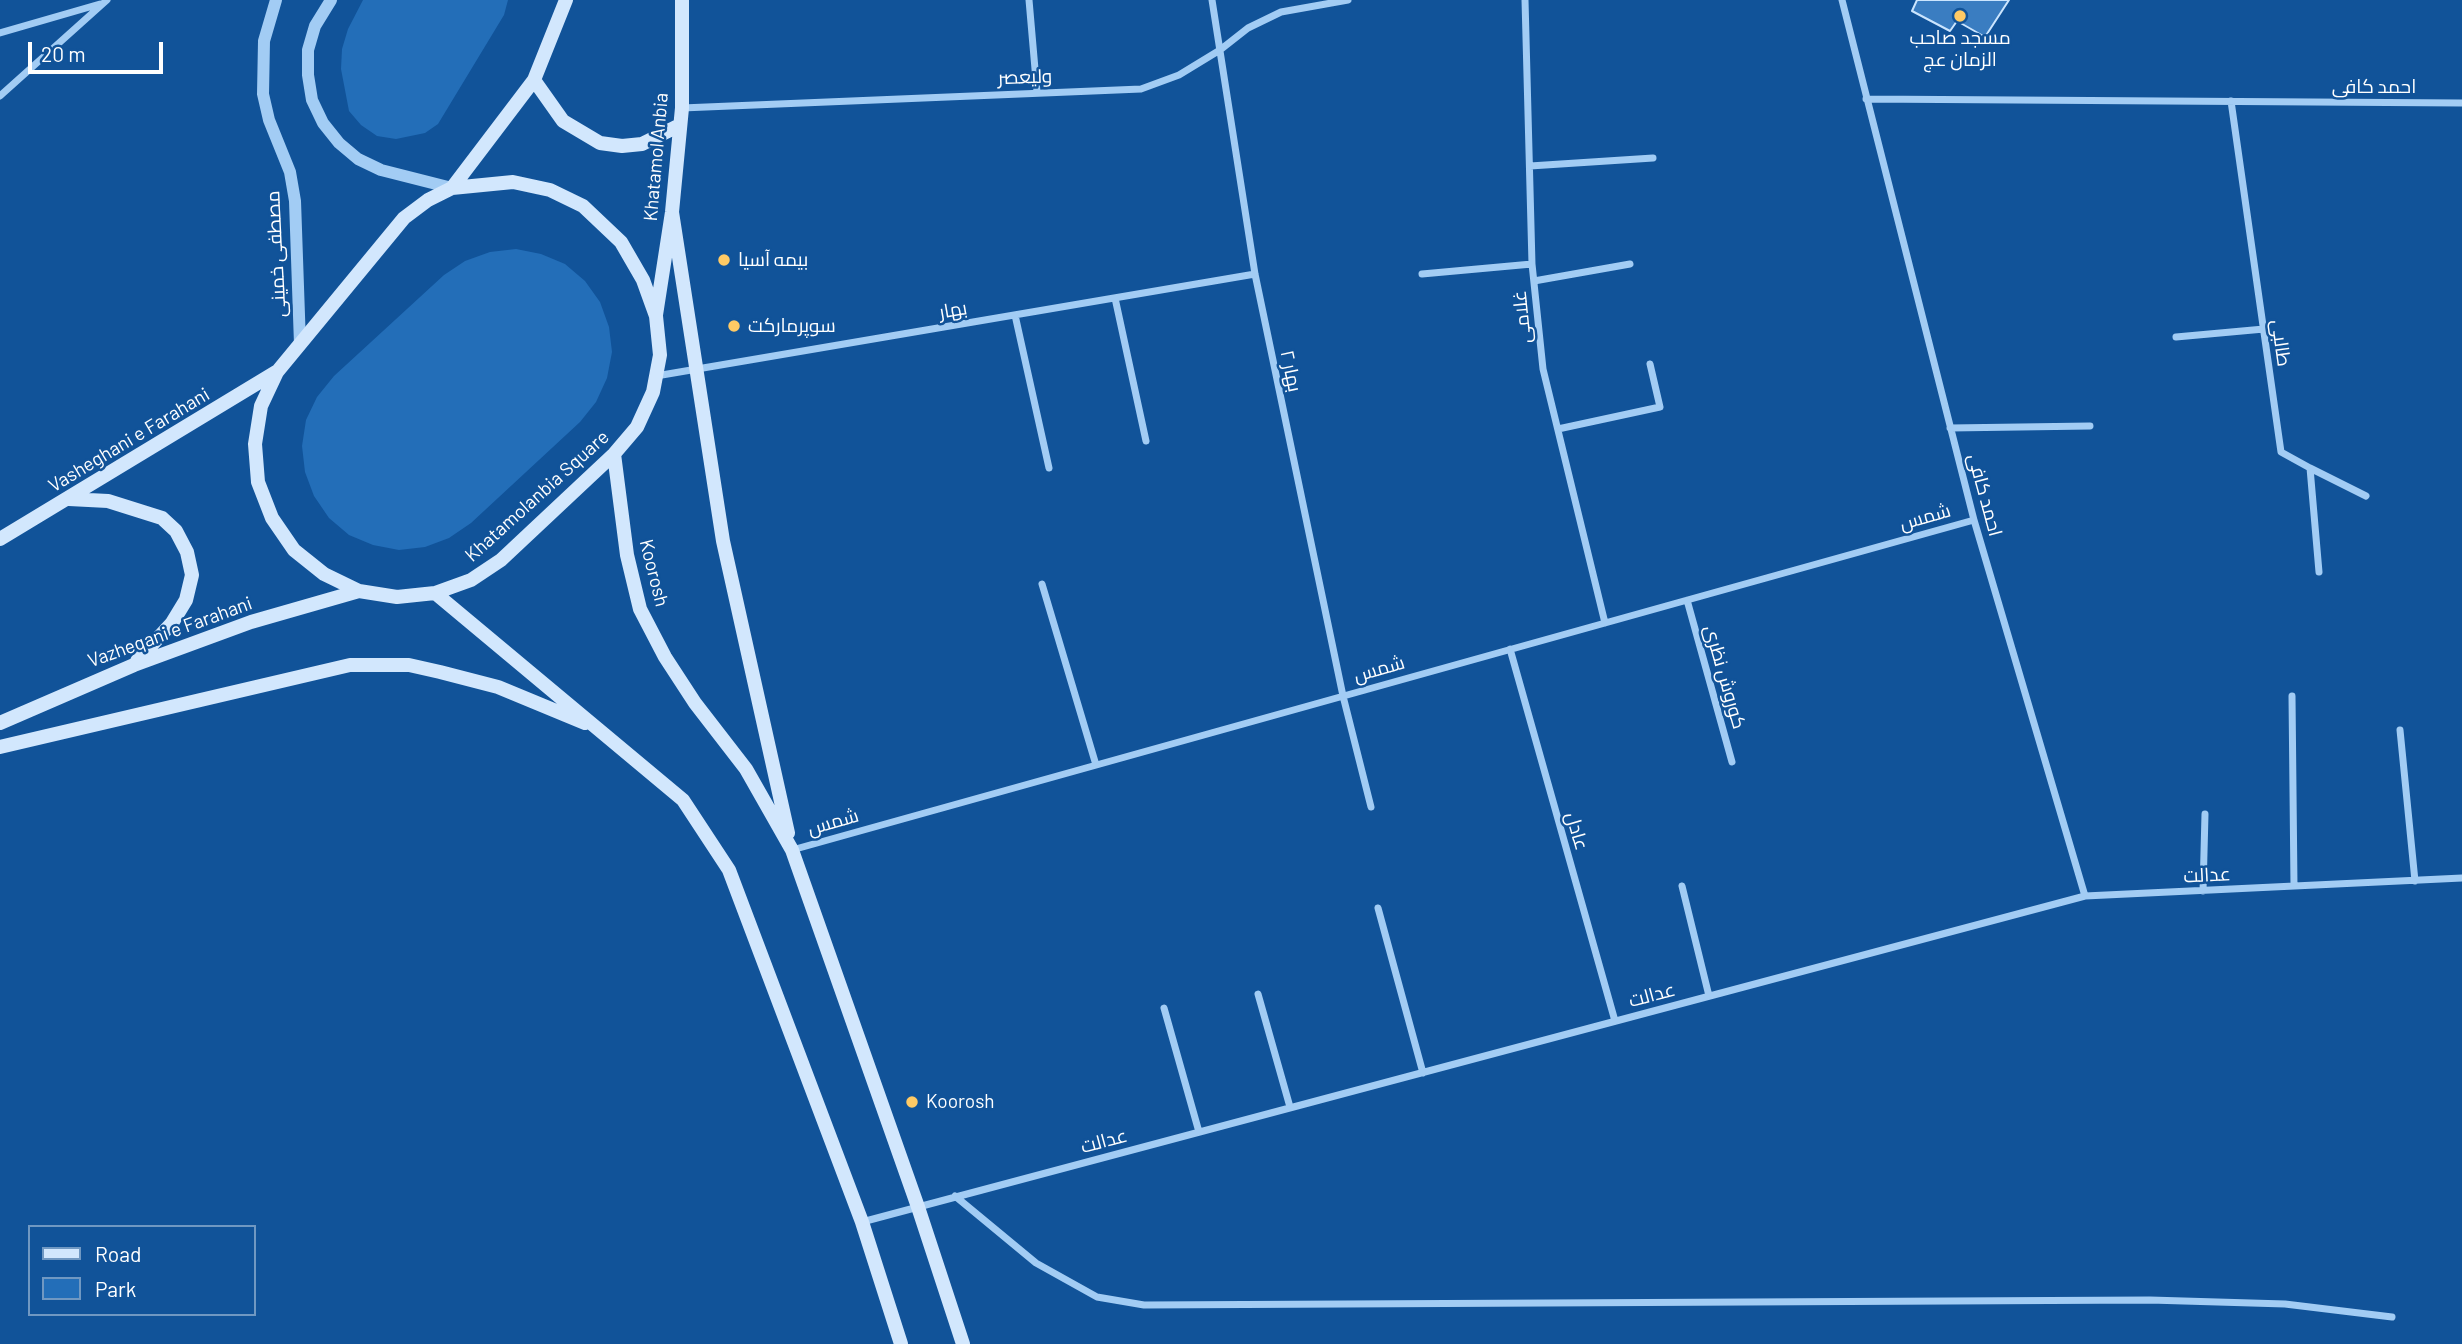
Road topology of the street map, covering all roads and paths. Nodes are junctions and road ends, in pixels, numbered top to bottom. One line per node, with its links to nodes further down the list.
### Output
1 (276, 0): 35 (street, مصطفی خمینی)
2 (331, 0): 23 (street)
3 (566, 0): 13 (main road)
4 (682, 0): 19 (main road, Khatamol Anbia)
5 (1029, 0): 14 (street)
6 (1212, 0): 12 (street, بهار ۲)
7 (1343, 0): 12 (street, ولیعصر)
8 (1525, 0): 22 (street, غلامی)
9 (1842, 0): 16 (street, احمد کافی)
10 (106, 1): 11 (street); 15 (street)
11 (0, 33)
12 (1220, 50): 14 (street, ولیعصر); 27 (street, بهار ۲)
13 (534, 80): 20 (main road); 23 (main road)
14 (1037, 92): 19 (street, ولیعصر)
15 (0, 96)
16 (1866, 99): 17 (street, احمد کافی); 41 (street, احمد کافی)
17 (2231, 102): 18 (street, احمد کافی); 33 (street, طالبی)
18 (2462, 103)
19 (682, 108): 20 (main road, Khatamol Anbia)
20 (680, 125): 24 (main road, Khatamol Anbia)
21 (1653, 158): 22 (street)
22 (1530, 166): 25 (street, غلامی)
23 (452, 188): 32 (main road, Khatamolanbia Square); 35 (main road, Khatamolanbia Square)
24 (672, 212): 32 (main road, Khatamol Anbia); 37 (main road)
25 (1532, 264): 28 (street); 29 (street, غلامی)
26 (1630, 264): 29 (street)
27 (1255, 274): 30 (street, بهار); 59 (street, بهار ۲)
28 (1422, 274)
29 (1534, 281): 42 (street, غلامی)
30 (1115, 298): 31 (street, بهار); 43 (street)
31 (1015, 315): 37 (street, بهار); 45 (street)
32 (656, 316): 39 (main road, Khatamolanbia Square)
33 (2264, 329): 34 (street); 46 (street, طالبی)
34 (2176, 337)
35 (300, 344): 38 (main road, Khatamolanbia Square)
36 (1650, 364): 42 (street)
37 (697, 370): 39 (street, بهار); 69 (main road)
38 (277, 372): 48 (main road, Vasheghani e Farahani); 53 (main road, Khatamolanbia Square)
39 (656, 376): 44 (main road, Khatamolanbia Square)
40 (2090, 426): 41 (street)
41 (1950, 428): 49 (street, احمد کافی)
42 (1558, 429): 56 (street, غلامی)
43 (1146, 441)
44 (614, 454): 54 (main road, Khatamolanbia Square); 69 (main road, Koorosh)
45 (1049, 468)
46 (2310, 468): 47 (street); 51 (street)
47 (2366, 496)
48 (69, 499): 50 (main road, Vasheghani e Farahani); 58 (main road)
49 (1974, 520): 55 (street, شمس); 75 (street, احمد کافی)
50 (0, 539)
51 (2319, 572)
52 (1042, 583): 66 (street)
53 (359, 591): 54 (main road, Khatamolanbia Square); 58 (main road, Vazheqani e Farahani)
54 (435, 593): 63 (main road)
55 (1687, 600): 56 (street, شمس); 65 (street, کوروش نظری)
56 (1605, 623): 57 (street, شمس)
57 (1510, 649): 59 (street, شمس); 80 (street, عادل)
58 (134, 664): 61 (main road, Vazheqani e Farahani)
59 (1343, 696): 66 (street, شمس); 67 (street, بهار ۲)
60 (2292, 696): 73 (street)
61 (0, 723)
62 (2400, 730): 71 (street)
63 (608, 735): 64 (main road); 86 (main road)
64 (0, 747)
65 (1732, 762)
66 (1096, 765): 69 (street, شمس)
67 (1371, 807)
68 (2205, 814): 74 (street)
69 (792, 850): 85 (main road, Koorosh)
70 (2462, 878): 71 (street, عدالت)
71 (2415, 881): 73 (street, عدالت)
72 (1682, 886): 78 (street)
73 (2294, 886): 74 (street, عدالت)
74 (2203, 891): 75 (street, عدالت)
75 (2085, 896): 78 (street, عدالت)
76 (1378, 908): 81 (street)
77 (1258, 994): 82 (street)
78 (1709, 996): 80 (street, عدالت)
79 (1164, 1008): 83 (street)
80 (1615, 1021): 81 (street, عدالت)
81 (1423, 1073): 82 (street, عدالت)
82 (1290, 1107): 83 (street, عدالت)
83 (1199, 1132): 84 (street, عدالت)
84 (955, 1196): 85 (street, عدالت); 87 (street)
85 (918, 1207): 86 (street, عدالت); 89 (main road, Koorosh)
86 (862, 1222): 88 (main road)
87 (2392, 1317)
88 (901, 1344)
89 (963, 1344)

